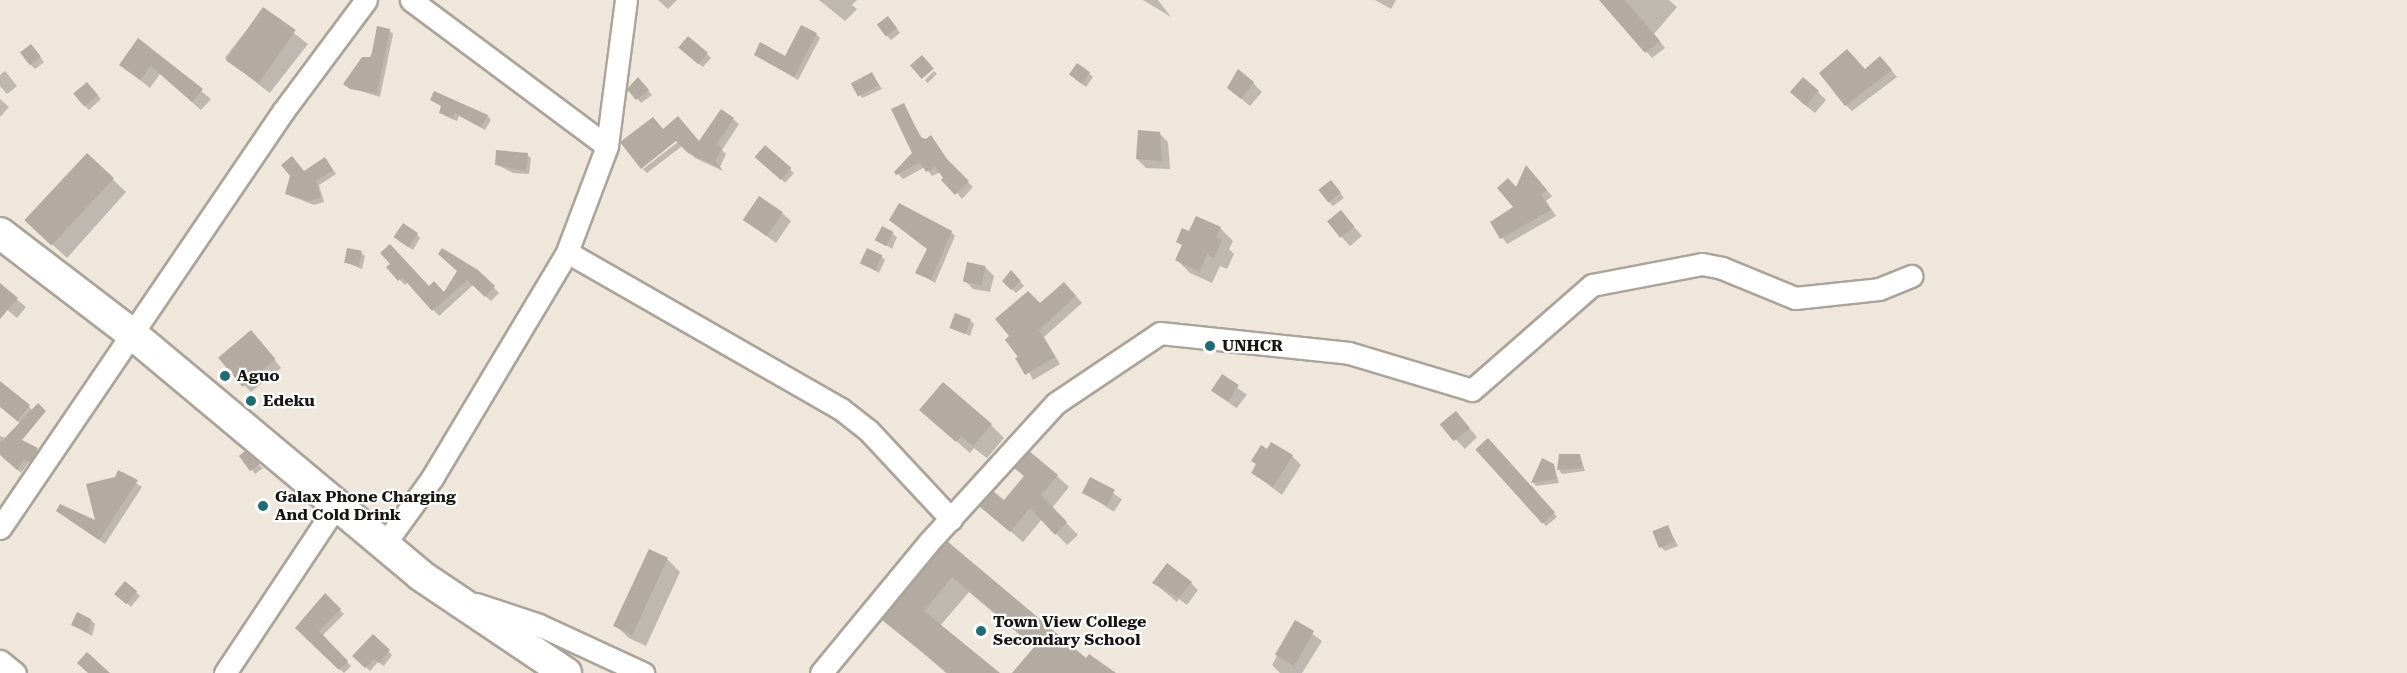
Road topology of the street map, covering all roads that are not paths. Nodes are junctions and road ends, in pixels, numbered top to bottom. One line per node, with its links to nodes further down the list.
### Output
1 (366, 0): 8 (street)
2 (411, 0): 4 (street)
3 (626, 0): 4 (street)
4 (607, 146): 6 (street)
5 (0, 233): 8 (main road)
6 (567, 252): 10 (street); 12 (street)
7 (1911, 276): 10 (street)
8 (131, 333): 9 (main road); 11 (street)
9 (336, 506): 12 (main road); 16 (street)
10 (951, 519): 19 (street)
11 (0, 528)
12 (383, 546): 13 (main road)
13 (450, 596): 17 (main road); 18 (street)
14 (0, 661): 15 (street)
15 (15, 673)
16 (225, 673)
17 (566, 673)
18 (643, 673)
19 (821, 673)

